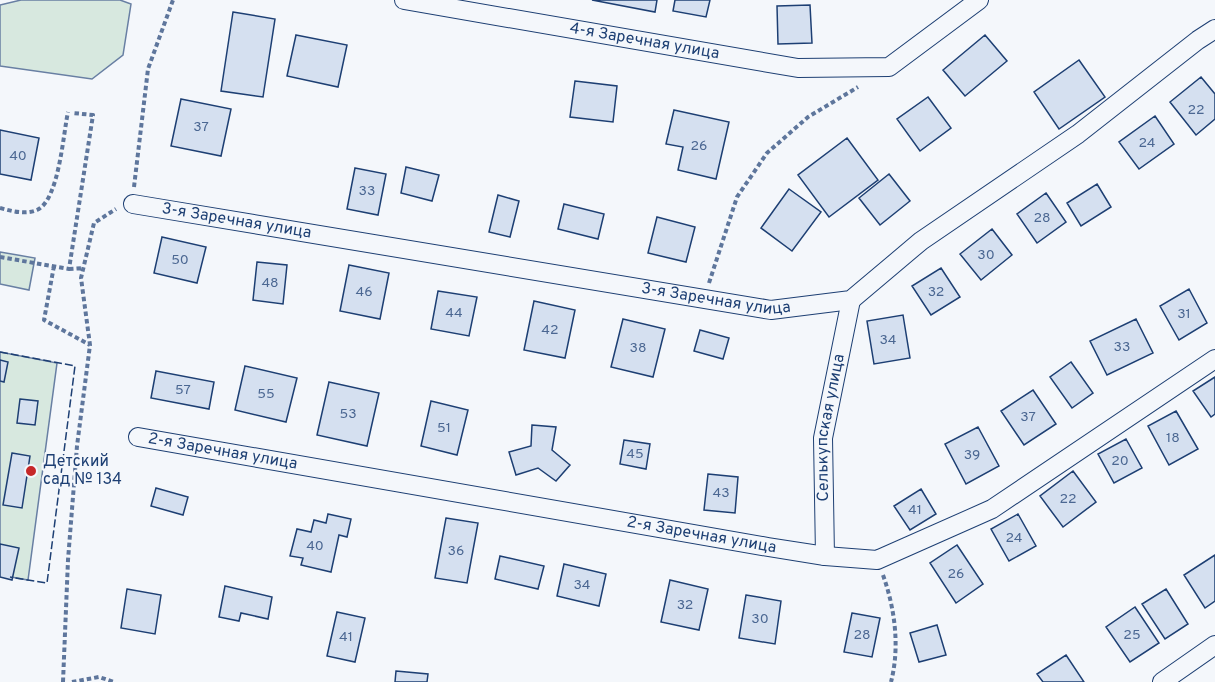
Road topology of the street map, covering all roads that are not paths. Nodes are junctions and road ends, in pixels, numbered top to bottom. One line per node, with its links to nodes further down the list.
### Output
1 (404, 0): 2 (street, 4-я Заречная улица)
2 (979, 0)
3 (1215, 29): 5 (street)
4 (133, 204): 5 (street, 3-я Заречная улица)
5 (851, 300): 8 (street, Селькупская улица)
6 (1215, 359): 8 (street, 2-я Заречная улица)
7 (138, 437): 8 (street, 2-я Заречная улица)
8 (825, 556)
9 (1215, 645): 10 (street)
10 (1162, 682)

